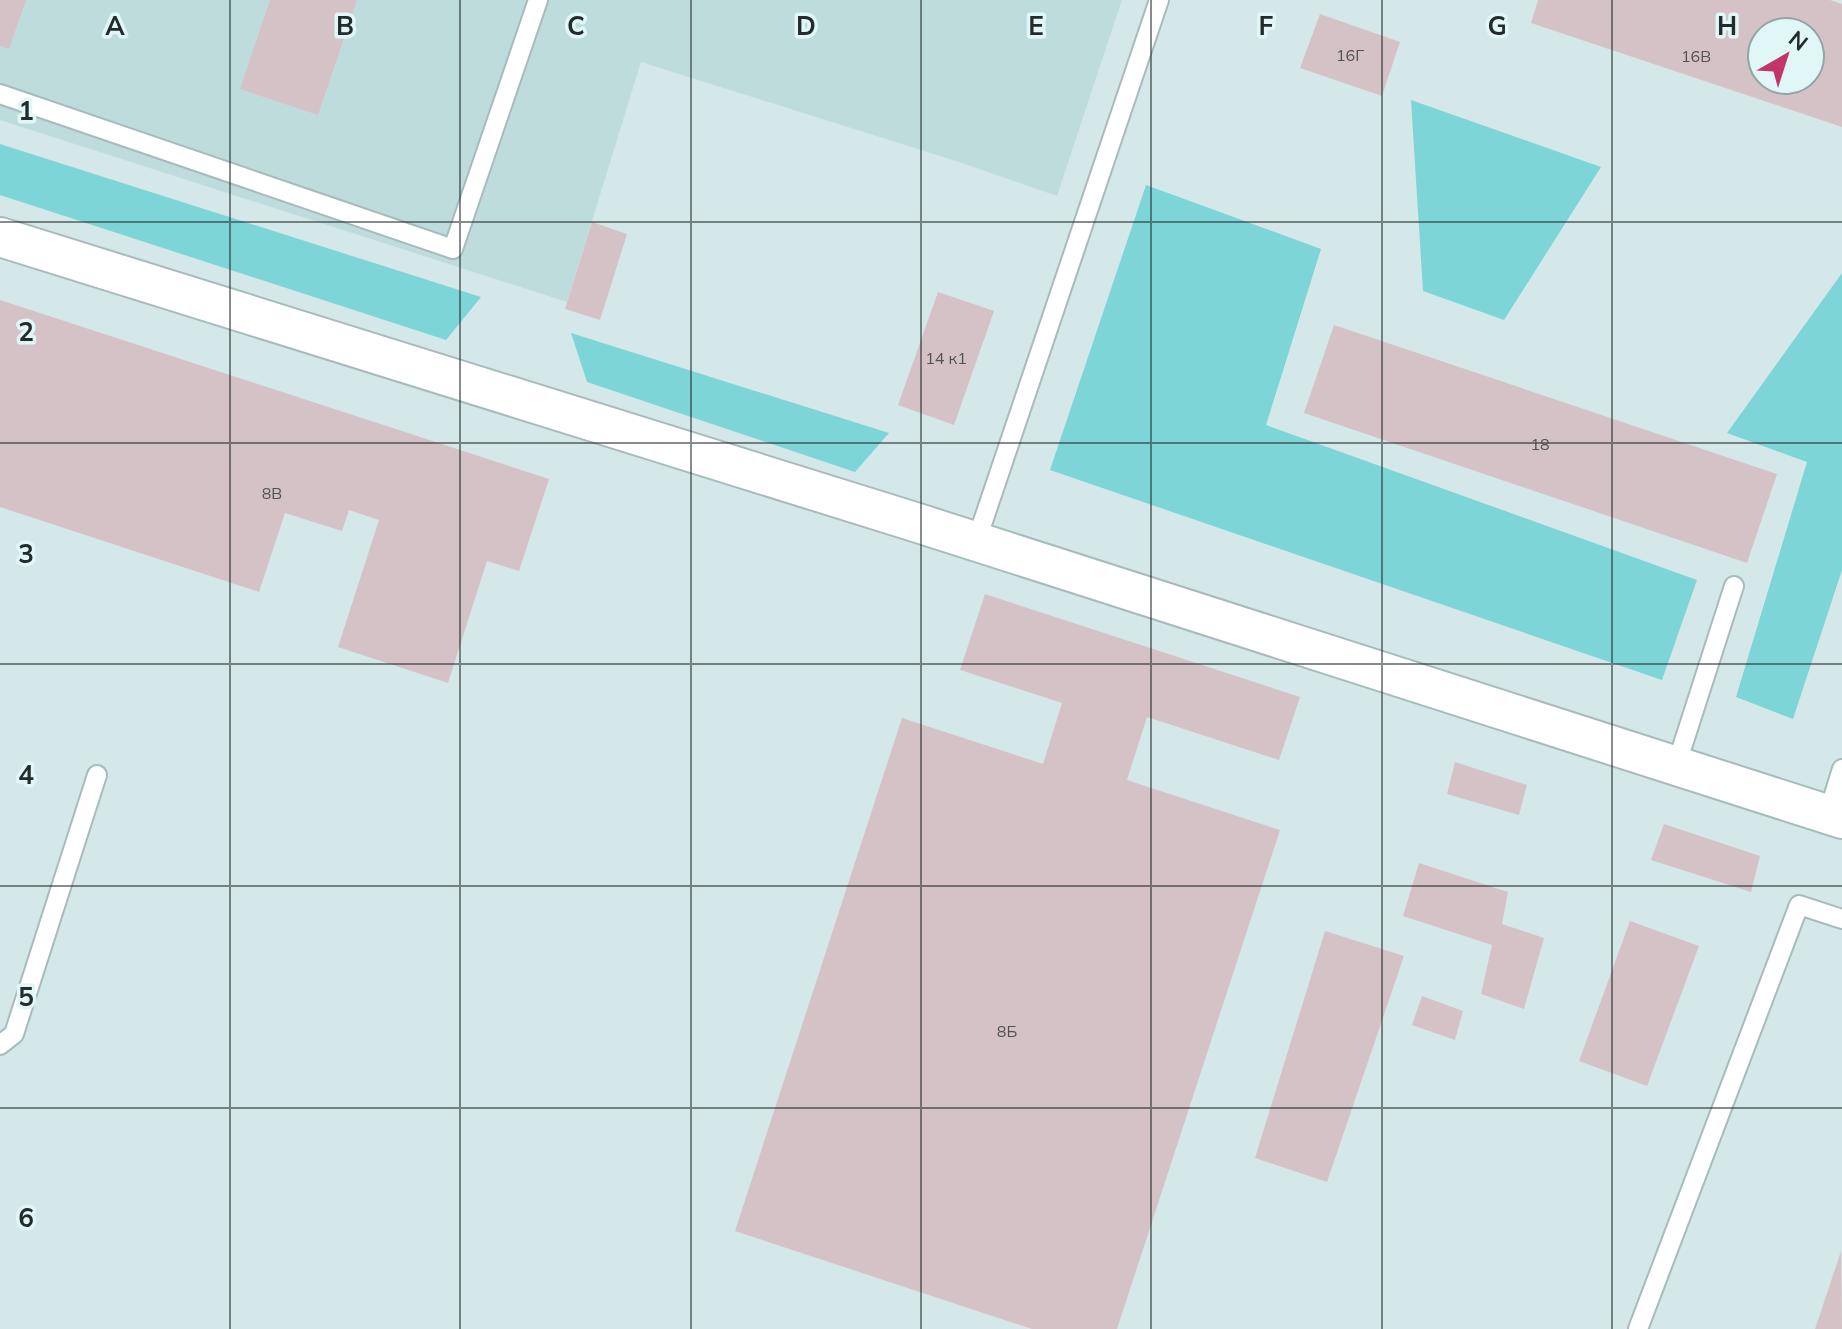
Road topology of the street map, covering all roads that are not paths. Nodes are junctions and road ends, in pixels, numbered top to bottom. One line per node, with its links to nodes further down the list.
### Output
1 (538, 0): 3 (lane)
2 (1159, 0): 5 (lane)
3 (0, 94)
4 (0, 237): 5 (street)
5 (976, 542): 7 (street)
6 (1734, 586): 7 (lane)
7 (1676, 766): 10 (street)
8 (1842, 769): 10 (lane)
9 (97, 775): 12 (lane)
10 (1835, 817)
11 (1842, 919): 13 (lane)
12 (0, 1045)
13 (1638, 1329)

